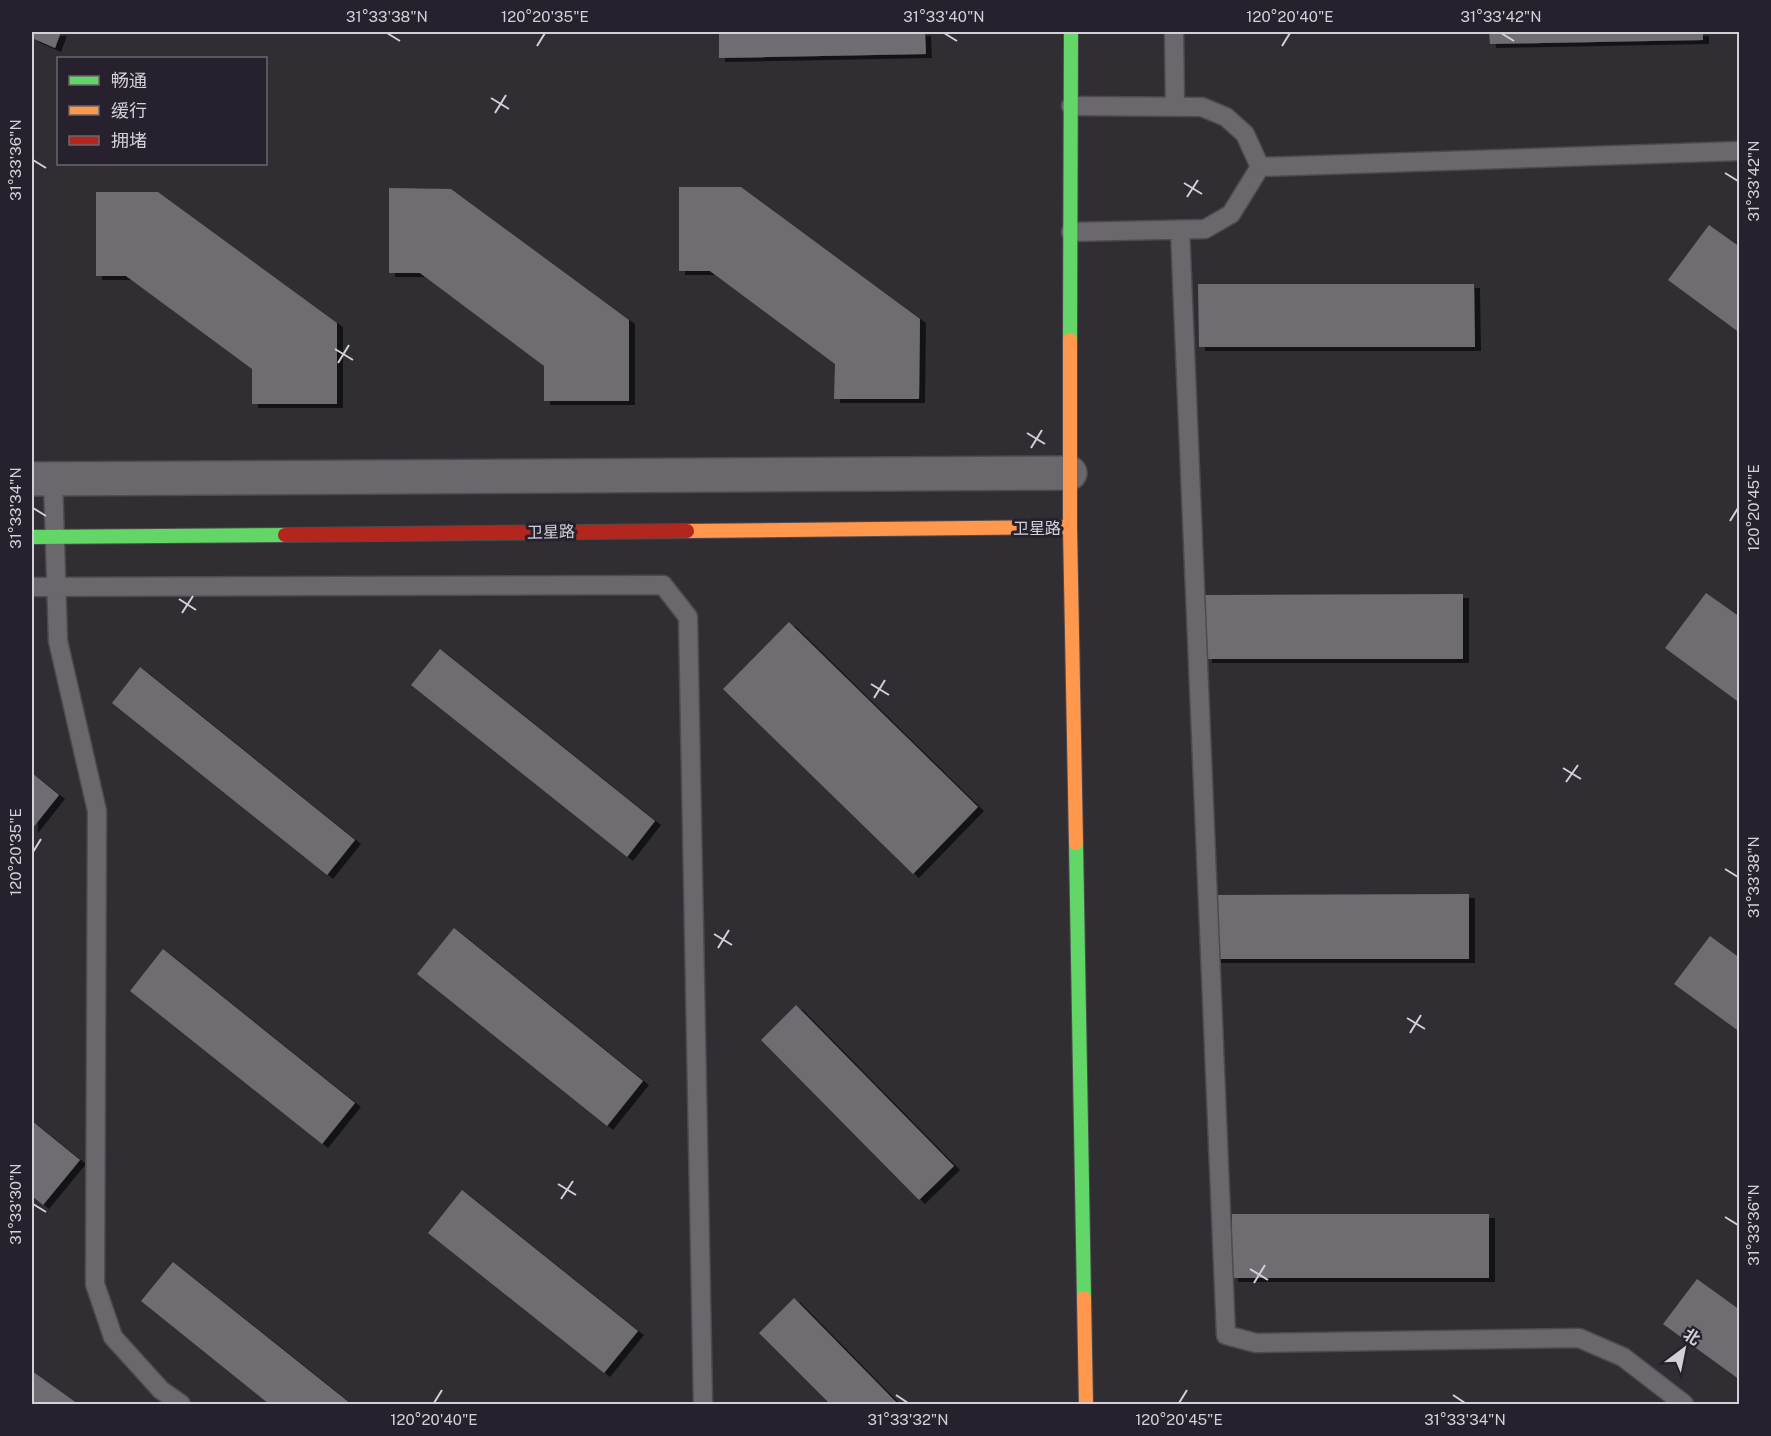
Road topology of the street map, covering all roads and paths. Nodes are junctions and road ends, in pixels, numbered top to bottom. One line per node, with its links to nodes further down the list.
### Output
1 (1071, 32): 3 (street)
2 (1174, 32): 4 (lane)
3 (1071, 106): 4 (lane); 8 (street)
4 (1175, 107): 6 (lane)
5 (1740, 151): 6 (lane)
6 (1260, 167): 7 (lane)
7 (1180, 230): 8 (lane); 19 (lane)
8 (1071, 232): 9 (street)
9 (1070, 473): 10 (street); 11 (street)
10 (42, 479): 13 (lane)
11 (1070, 527): 13 (street, 卫星路); 18 (street)
12 (32, 537): 13 (street, 卫星路)
13 (55, 537): 15 (lane)
14 (32, 587): 15 (lane)
15 (56, 587): 16 (lane); 17 (lane)
16 (181, 1404)
17 (703, 1404)
18 (1086, 1404)
19 (1684, 1404)

